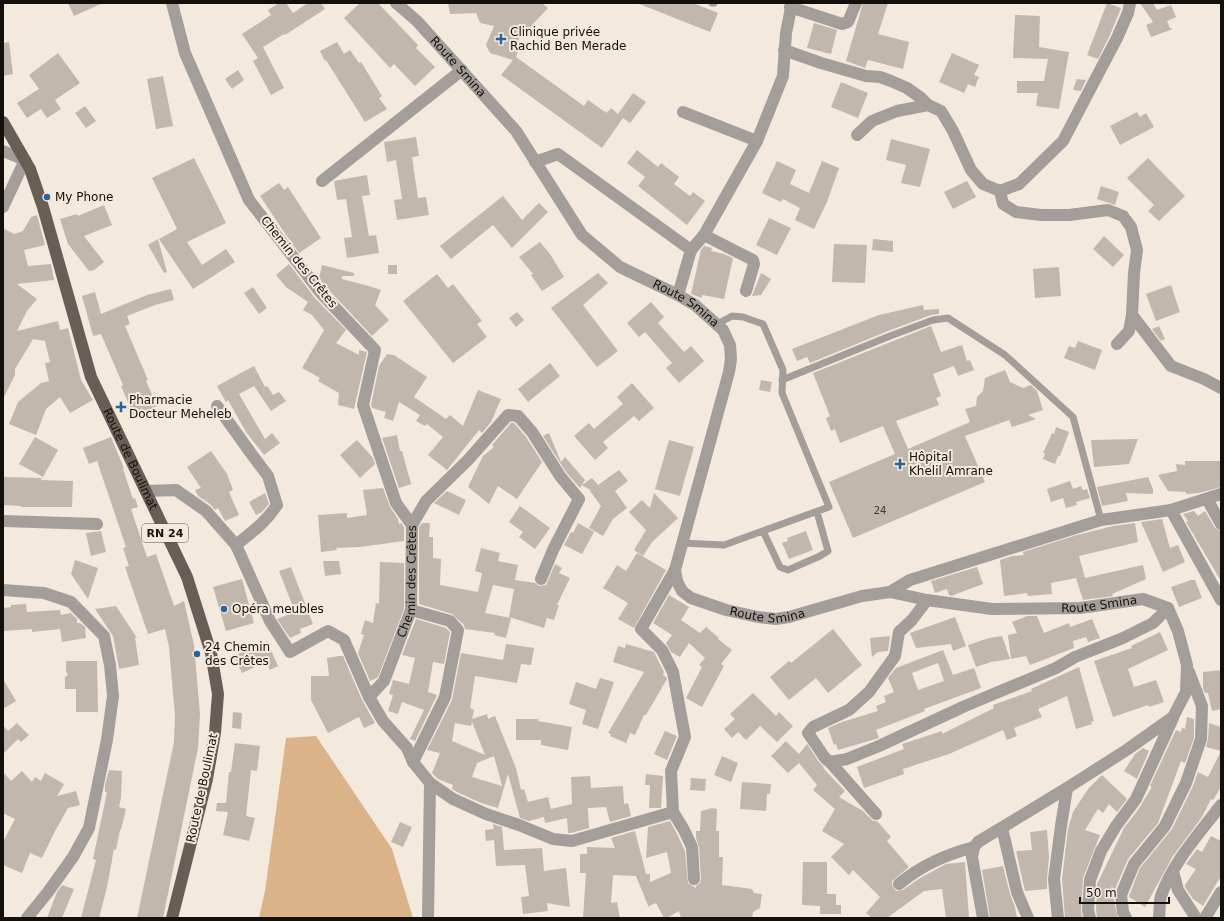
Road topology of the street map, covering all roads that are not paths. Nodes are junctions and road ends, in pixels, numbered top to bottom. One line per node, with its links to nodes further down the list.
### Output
1 (172, 3): 38 (street, Chemin des Crêtes)
2 (396, 3): 7 (street, Route Smina)
3 (856, 3): 5 (street)
4 (1130, 3): 17 (street)
5 (791, 5): 6 (street)
6 (784, 50): 8 (street); 12 (street)
7 (462, 70): 15 (street, Route Smina); 16 (street)
8 (928, 105): 11 (street); 17 (street)
9 (683, 112): 12 (street)
10 (3, 122): 14 (main road, Route de Boulimat / RN 24)
11 (857, 135)
12 (757, 141): 19 (street)
13 (3, 151): 14 (street)
14 (25, 160): 18 (street); 29 (main road, Route de Boulimat / RN 24)
15 (535, 162): 20 (street); 22 (street, Route Smina)
16 (322, 181)
17 (1000, 191): 23 (street)
18 (3, 207)
19 (704, 235): 20 (street); 21 (street)
20 (691, 250): 22 (street)
21 (746, 291)
22 (678, 295): 24 (street, Route Smina)
23 (1132, 315): 25 (street); 27 (street)
24 (717, 324): 26 (lane); 40 (street, Route Smina)
25 (1117, 344)
26 (782, 380): 33 (lane); 34 (lane)
27 (1221, 388)
28 (217, 406): 41 (street)
29 (146, 491): 41 (street); 67 (main road, Route de Boulimat / RN 24)
30 (1221, 494): 31 (street)
31 (1207, 499): 32 (street); 37 (street)
32 (1171, 510): 34 (street); 47 (street)
33 (817, 512): 39 (lane); 39 (lane)
34 (1102, 520): 45 (street)
35 (3, 521): 36 (street)
36 (97, 524)
37 (1221, 524)
38 (412, 525): 43 (street); 49 (street, Chemin des Crêtes)
39 (763, 531): 40 (lane)
40 (681, 543): 42 (street, Route Smina)
41 (236, 545): 51 (street)
42 (675, 570): 45 (street, Route Smina); 58 (street)
43 (541, 579)
44 (3, 590): 66 (street)
45 (890, 592): 46 (street, Route Smina)
46 (927, 600): 48 (street, Route Smina); 54 (street)
47 (1221, 600)
48 (1168, 608): 50 (street); 54 (street)
49 (411, 610): 51 (street, Chemin des Crêtes); 53 (street)
50 (1187, 665): 52 (street); 73 (street)
51 (369, 698): 53 (street)
52 (1173, 717): 56 (street); 72 (street)
53 (413, 762): 55 (street)
54 (830, 762): 59 (street)
55 (430, 784): 58 (street); 68 (street)
56 (1068, 788): 60 (street); 71 (street)
57 (1221, 805): 62 (street)
58 (673, 812): 63 (street)
59 (876, 814)
60 (1002, 828): 61 (street); 70 (street)
61 (974, 848): 64 (street); 69 (street)
62 (1173, 871): 74 (street); 75 (street)
63 (694, 879)
64 (899, 884)
65 (1221, 892): 76 (street)
66 (27, 918)
67 (172, 918)
68 (428, 918)
69 (983, 918)
70 (1028, 918)
71 (1058, 918)
72 (1090, 918)
73 (1126, 918)
74 (1159, 918)
75 (1196, 918)
76 (1205, 918)

